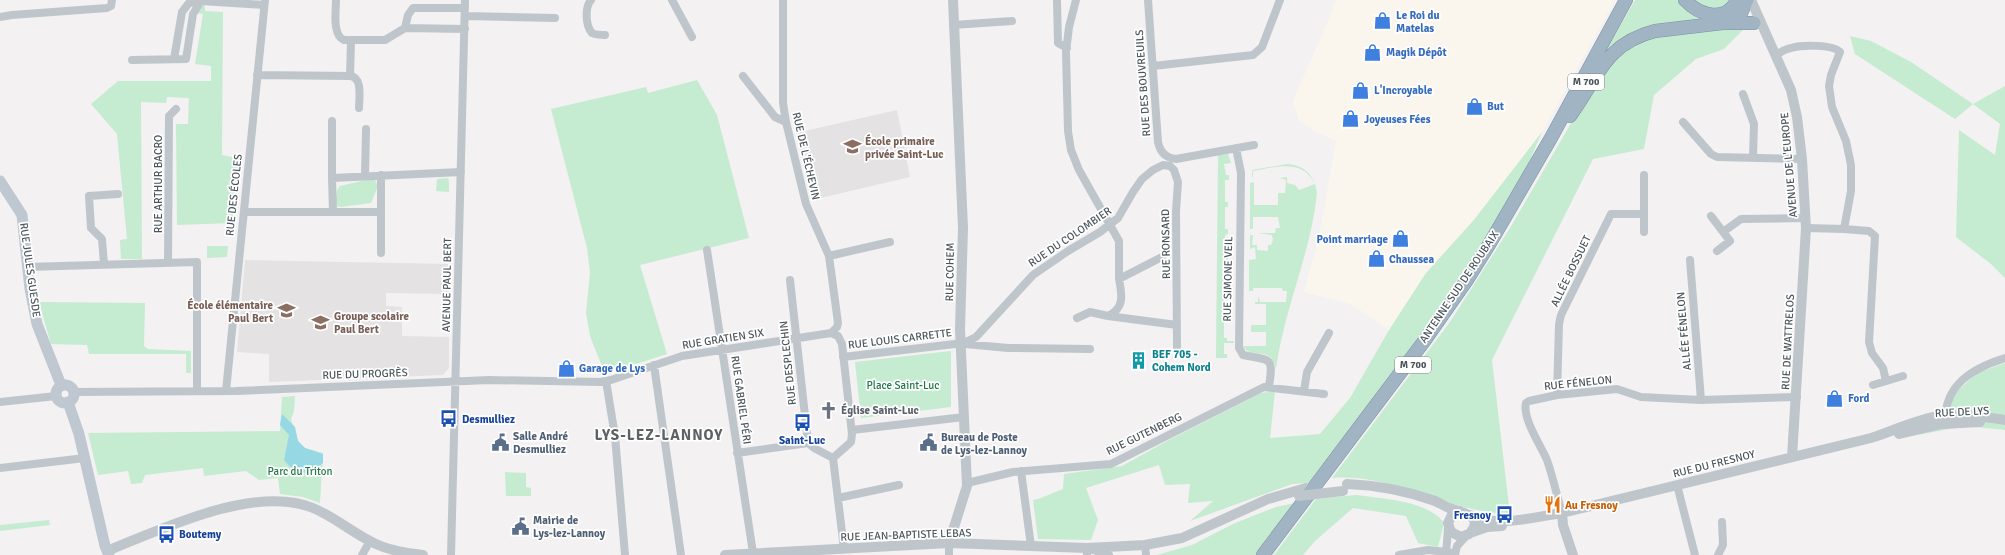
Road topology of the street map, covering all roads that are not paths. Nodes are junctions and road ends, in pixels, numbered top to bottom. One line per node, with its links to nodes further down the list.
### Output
1 (112, 0): 19 (street)
2 (336, 0): 29 (street)
3 (591, 0): 27 (street)
4 (672, 0): 28 (street)
5 (783, 0): 43 (street, RUE DE L'ÉCHEVIN)
6 (953, 0): 24 (street, RUE COHEM)
7 (1057, 0): 31 (street)
8 (1076, 0): 31 (street)
9 (1148, 0): 35 (street, RUE DES BOUVREUILS)
10 (1280, 0): 35 (street)
11 (1622, 0): 30 (highway)
12 (1626, 0): 30 (highway, ANTENNE SUD DE ROUBAIX / M 700)
13 (1632, 0): 46 (highway, ANTENNE SUD DE ROUBAIX / M 700)
14 (1685, 0): 16 (highway)
15 (201, 1): 17 (street); 33 (street); 33 (street)
16 (1745, 1): 22 (highway); 23 (street, AVENUE DE L'EUROPE); 32 (street, AVENUE DE L'EUROPE)
17 (264, 3): 36 (street, RUE DES ÉCOLES)
18 (465, 8): 20 (street); 25 (street); 26 (street, AVENUE PAUL BERT)
19 (0, 17)
20 (555, 18)
21 (1012, 21): 24 (street)
22 (1726, 23): 23 (highway); 46 (highway)
23 (1754, 23): 32 (street, AVENUE DE L'EUROPE)
24 (953, 25): 87 (street, RUE COHEM)
25 (405, 28): 26 (street); 29 (street)
26 (465, 29): 52 (street, AVENUE PAUL BERT)
27 (605, 35)
28 (692, 37)
29 (350, 41): 37 (street)
30 (1600, 45): 153 (highway, ANTENNE SUD DE ROUBAIX / M 700)
31 (1066, 48): 65 (street)
32 (1776, 55): 50 (street, AVENUE DE L'EUROPE); 66 (street)
33 (174, 59): 34 (street)
34 (132, 60)
35 (1153, 66): 51 (street, RUE DES BOUVREUILS)
36 (257, 76): 37 (street); 59 (street, RUE DES ÉCOLES)
37 (350, 76): 40 (street)
38 (743, 76): 43 (street)
39 (1744, 94): 49 (street)
40 (359, 108)
41 (176, 109): 76 (street, RUE ARTHUR BACRO)
42 (332, 122): 56 (street)
43 (786, 122): 73 (street, RUE DE L'ÉCHEVIN)
44 (1682, 122): 49 (street)
45 (366, 129): 54 (street)
46 (1561, 129): 154 (highway, ANTENNE SUD DE ROUBAIX / M 700)
47 (1254, 145): 48 (street, RUE DU COLOMBIER)
48 (1236, 148): 51 (street, RUE DU COLOMBIER); 100 (street, RUE SIMONE VEIL)
49 (1753, 158): 50 (street)
50 (1802, 159): 64 (street, AVENUE DE L'EUROPE)
51 (1171, 162): 65 (street, RUE DU COLOMBIER); 83 (street, RUE RONSARD)
52 (461, 172): 55 (street); 97 (street, AVENUE PAUL BERT)
53 (1644, 175): 62 (street)
54 (365, 176): 55 (street); 56 (street)
55 (381, 176): 61 (street)
56 (332, 178): 60 (street)
57 (0, 181): 78 (main road, RUE JULES GUESDE)
58 (118, 194): 77 (street)
59 (244, 212): 60 (street); 102 (street, RUE DES ÉCOLES)
60 (333, 212): 61 (street)
61 (381, 212): 72 (street)
62 (1644, 214): 67 (street); 105 (street, ALLÉE BOSSUET)
63 (1711, 216): 68 (street)
64 (1806, 223): 66 (street); 68 (street); 108 (street, RUE DE WATTRELOS)
65 (1111, 224): 79 (street); 87 (street, RUE DU COLOMBIER)
66 (1844, 229): 96 (street)
67 (1644, 232)
68 (1723, 232): 71 (street)
69 (890, 242): 73 (street)
70 (707, 250): 90 (street, RUE GABRIEL PÉRI)
71 (1717, 251)
72 (381, 253)
73 (829, 256): 84 (street, RUE DE L'ÉCHEVIN)
74 (1162, 257): 79 (street, RUE RONSARD)
75 (1690, 260): 109 (street, ALLÉE FÉNELON)
76 (168, 262): 77 (street); 101 (street)
77 (104, 264): 78 (street)
78 (28, 267): 98 (main road, RUE JULES GUESDE)
79 (1119, 279): 81 (street)
80 (790, 280): 86 (street, RUE DESPLECHIN)
81 (1108, 316): 82 (street); 83 (street)
82 (1077, 318)
83 (1177, 325): 88 (street, RUE RONSARD)
84 (831, 333): 86 (street); 91 (street)
85 (1328, 333): 103 (street)
86 (796, 338): 90 (street, RUE GRATIEN SIX); 117 (street, RUE DESPLECHIN)
87 (961, 343): 89 (street); 91 (street, RUE LOUIS CARRETTE); 111 (street, RUE COHEM)
88 (1176, 347)
89 (1090, 349)
90 (722, 350): 93 (street, RUE GRATIEN SIX); 118 (street, RUE GABRIEL PÉRI)
91 (843, 357): 115 (street)
92 (2005, 358): 112 (street)
93 (654, 365): 95 (street, RUE DU PROGRÈS); 149 (street)
94 (1903, 376): 96 (street)
95 (606, 381): 97 (street, RUE DU PROGRÈS); 148 (street)
96 (1886, 381): 99 (street)
97 (456, 382): 102 (street, RUE DU PROGRÈS); 147 (street, AVENUE PAUL BERT)
98 (61, 385): 106 (main road); 107 (main road)
99 (1873, 385)
100 (1269, 386): 103 (street, RUE GUTENBERG); 123 (street, RUE GUTENBERG)
101 (197, 391): 102 (street, RUE DU PROGRÈS); 107 (street, RUE DU PROGRÈS)
102 (226, 391)
103 (1304, 391): 104 (street, RUE GUTENBERG)
104 (1324, 394)
105 (1558, 395): 109 (street, RUE FÉNELON); 130 (street, RUE FÉNELON)
106 (56, 396): 107 (main road); 110 (street)
107 (71, 397): 120 (main road)
108 (1797, 397): 109 (street, RUE FÉNELON); 119 (street, RUE DE WATTRELOS)
109 (1701, 400)
110 (0, 402)
111 (964, 417): 115 (street); 124 (street, RUE COHEM)
112 (1945, 419): 113 (street, RUE DE LYS); 114 (street, RUE DE LYS); 116 (street, RUE DE LYS)
113 (2005, 420)
114 (2005, 423)
115 (852, 430): 121 (street)
116 (1896, 432): 119 (street, RUE DU FRESNOY)
117 (808, 442): 118 (street); 121 (street)
118 (738, 453): 141 (street, RUE GABRIEL PÉRI)
119 (1792, 457): 126 (street, RUE DU FRESNOY)
120 (85, 458): 122 (street); 143 (main road)
121 (833, 458): 128 (street)
122 (0, 468)
123 (1021, 471): 124 (street, RUE GUTENBERG); 137 (street)
124 (966, 483): 136 (street, RUE COHEM)
125 (898, 485): 128 (street)
126 (1677, 486): 130 (street, RUE DU FRESNOY); 157 (street)
127 (1345, 488): 129 (street, RUE JEAN-BAPTISTE LEBAS); 133 (street, RUE JEAN-BAPTISTE LEBAS); 139 (street, RUE JEAN-BAPTISTE LEBAS, bridge)
128 (838, 498): 138 (street)
129 (1460, 511): 131 (street); 133 (street)
130 (1562, 513): 131 (street, RUE DU FRESNOY); 134 (street, RUE DU FRESNOY); 156 (street)
131 (1470, 515): 134 (street)
132 (1722, 522): 158 (street)
133 (1448, 526): 134 (street); 142 (street)
134 (1468, 534): 144 (street)
135 (370, 541): 143 (street); 145 (street); 146 (street)
136 (949, 543): 137 (street, RUE JEAN-BAPTISTE LEBAS); 138 (street, RUE JEAN-BAPTISTE LEBAS); 151 (street)
137 (1031, 546): 140 (street, RUE JEAN-BAPTISTE LEBAS)
138 (840, 551): 141 (street, RUE JEAN-BAPTISTE LEBAS)
139 (1146, 551): 140 (street, RUE JEAN-BAPTISTE LEBAS)
140 (1087, 552): 152 (street, RUE JEAN-BAPTISTE LEBAS)
141 (753, 553): 150 (street, RUE JEAN-BAPTISTE LEBAS)
142 (1446, 553): 144 (street); 155 (street)
143 (107, 554)
144 (1455, 554)
145 (362, 555)
146 (423, 555)
147 (451, 555)
148 (625, 555)
149 (681, 555)
150 (725, 555)
151 (949, 555)
152 (1108, 555)
153 (1263, 555)
154 (1269, 555)
155 (1399, 555)
156 (1573, 555)
157 (1695, 555)
158 (1718, 555)

